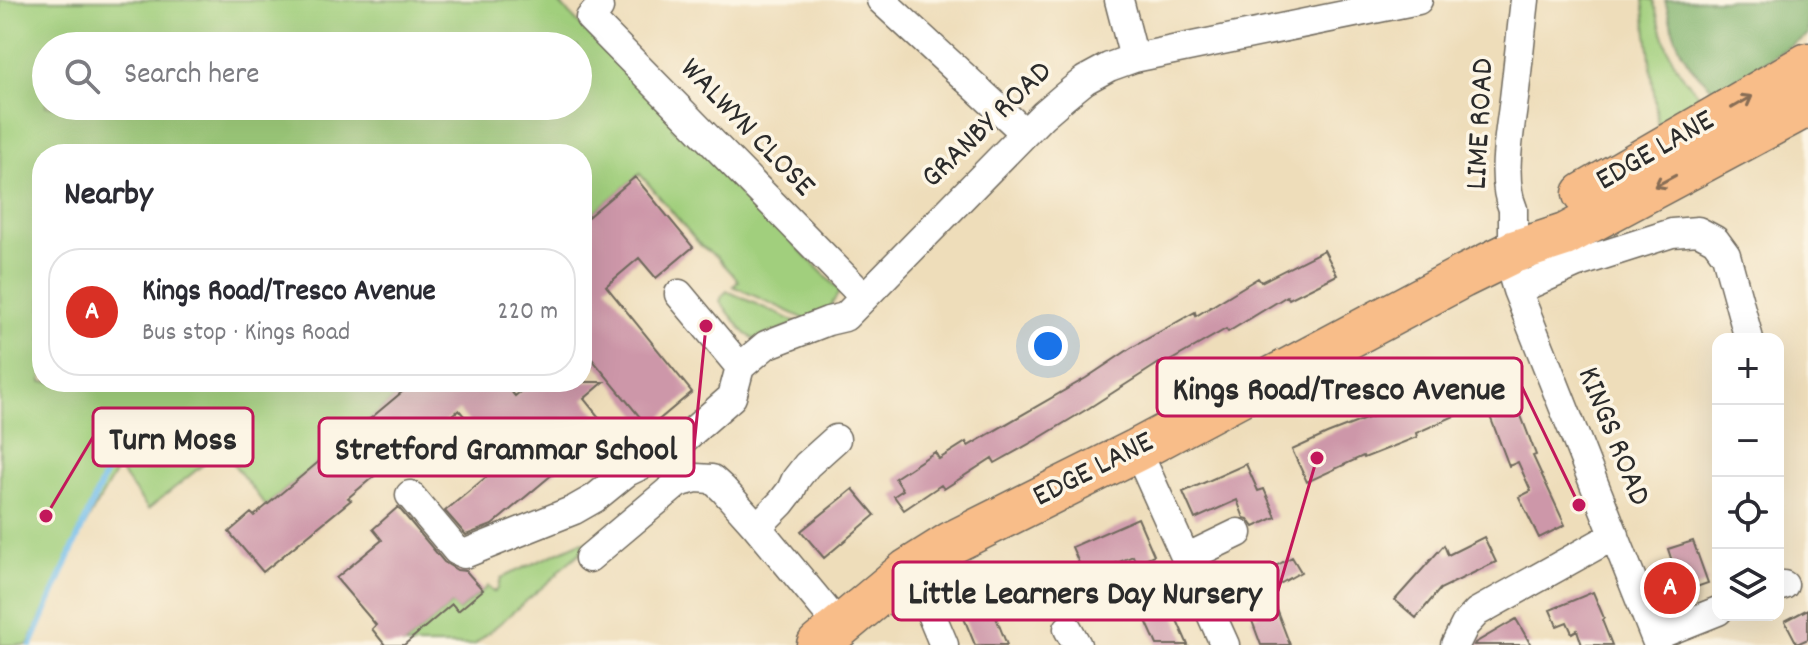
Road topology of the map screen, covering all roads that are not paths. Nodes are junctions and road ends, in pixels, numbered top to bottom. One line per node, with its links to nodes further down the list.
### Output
1 (881, 0): 10 (street)
2 (1119, 0): 7 (street)
3 (1418, 0): 6 (street, GRANBY ROAD)
4 (1525, 0): 11 (street, LIME ROAD)
5 (599, 8): 13 (street, WALWYN CLOSE)
6 (1327, 9): 7 (street, GRANBY ROAD)
7 (1134, 58): 10 (street, GRANBY ROAD)
8 (1808, 64): 11 (highway, EDGE LANE, one-way to 8)
9 (1808, 105): 11 (highway, EDGE LANE, one-way to 11)
10 (1025, 133): 13 (street, GRANBY ROAD)
11 (1515, 271): 14 (street); 17 (highway, EDGE LANE); 21 (street, KINGS ROAD)
12 (679, 294): 15 (street)
13 (864, 297): 15 (street, GRANBY ROAD)
14 (1747, 333)
15 (740, 367): 18 (street)
16 (836, 439): 19 (street)
17 (1137, 450): 23 (street); 24 (highway, EDGE LANE)
18 (410, 495)
19 (757, 527): 22 (street); 26 (street)
20 (1238, 533): 23 (street)
21 (1615, 535): 27 (street, KINGS ROAD); 30 (street)
22 (589, 558)
23 (1186, 558): 29 (street)
24 (908, 570): 26 (highway, EDGE LANE); 28 (street)
25 (1712, 614): 27 (street)
26 (829, 636)
27 (1656, 641)
28 (944, 645)
29 (1225, 645)
30 (1455, 645)

